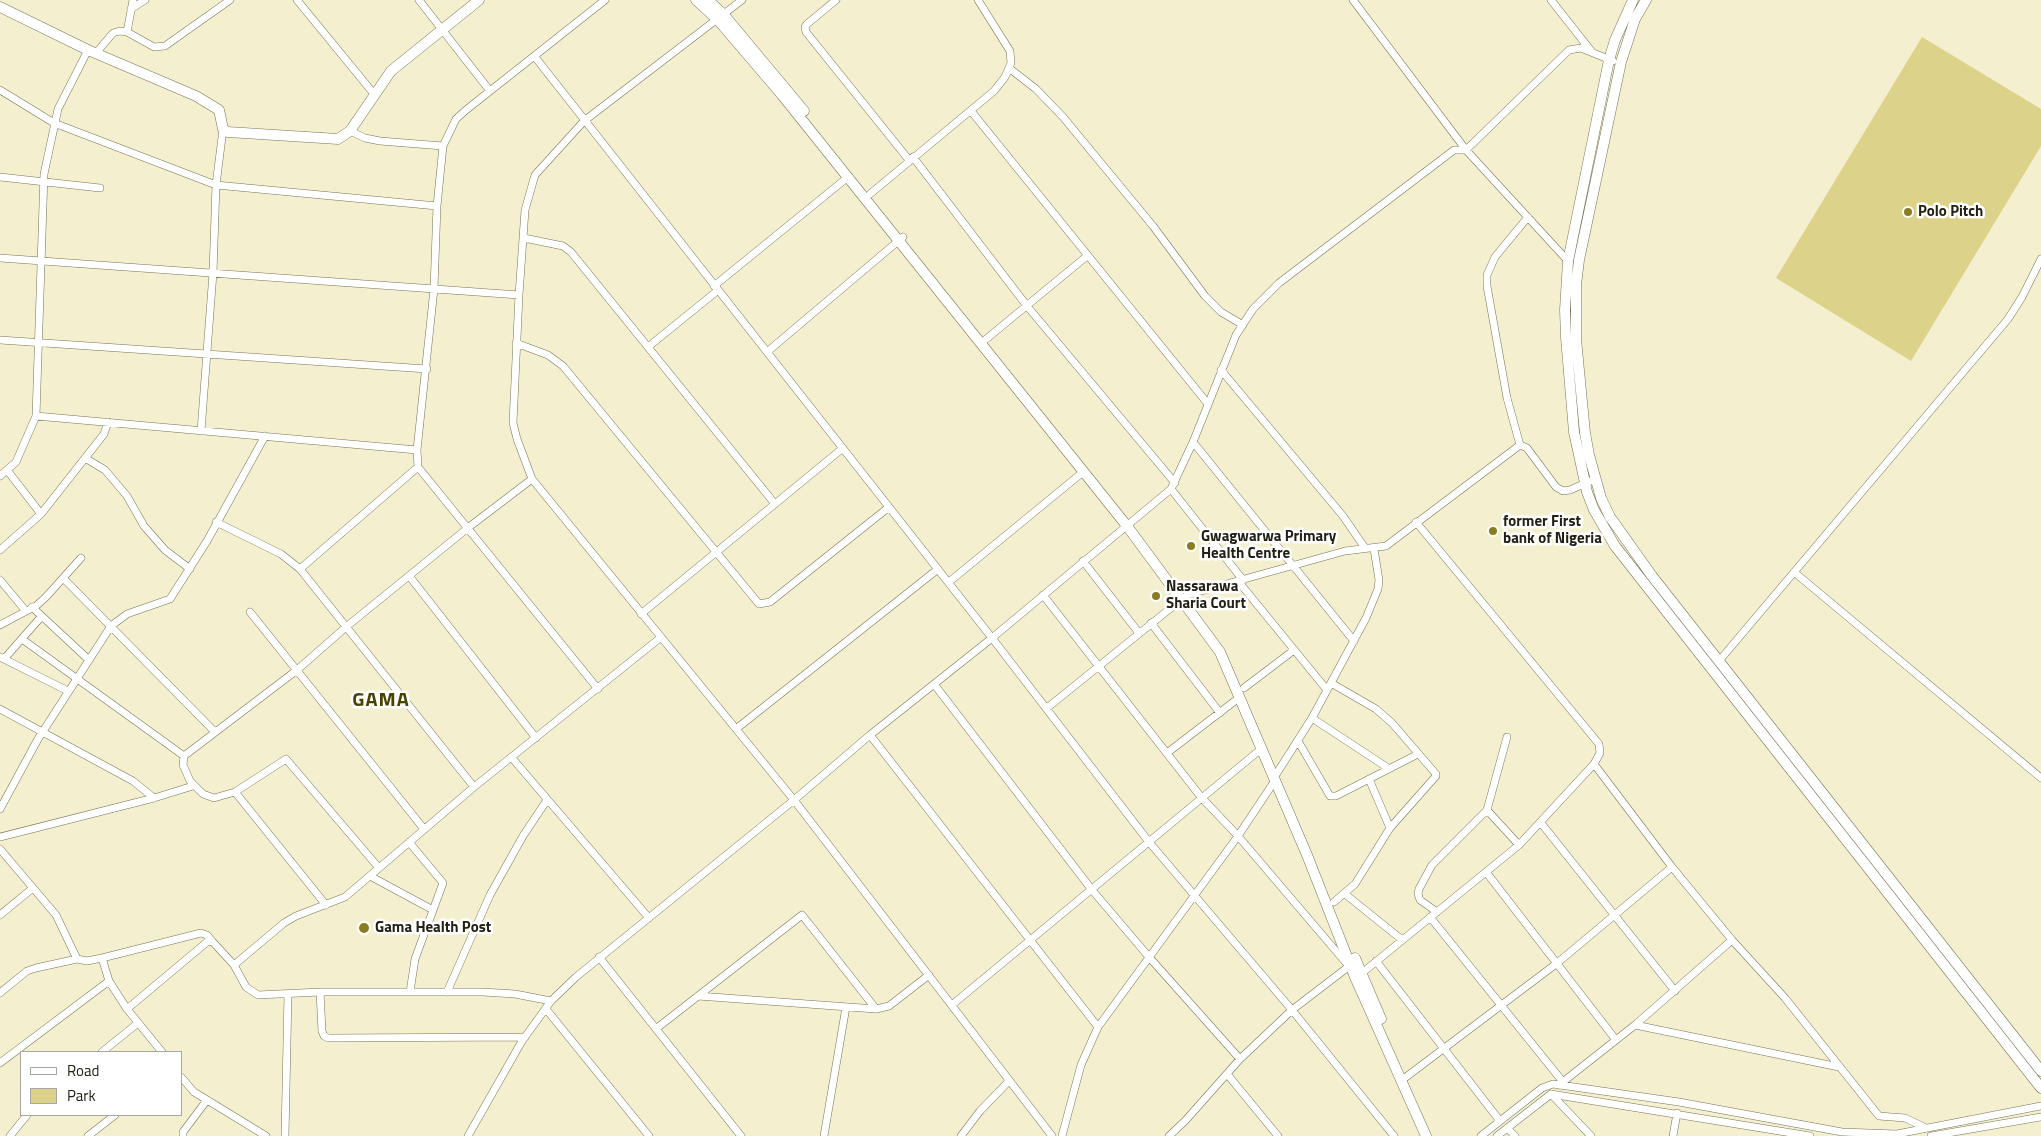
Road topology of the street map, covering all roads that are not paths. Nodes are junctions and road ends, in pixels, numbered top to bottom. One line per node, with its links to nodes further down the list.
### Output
1 (135, 0): 18 (street)
2 (145, 0): 18 (street)
3 (230, 0): 21 (street)
4 (296, 0): 30 (street)
5 (419, 0): 20 (street)
6 (479, 0): 20 (street)
7 (605, 0): 24 (street)
8 (696, 0): 19 (street)
9 (708, 0): 19 (street)
10 (742, 0): 19 (street)
11 (836, 0): 38 (street)
12 (979, 0): 27 (street)
13 (1353, 0): 37 (street)
14 (1551, 0): 23 (street)
15 (1633, 0): 25 (street)
16 (1646, 0): 26 (street)
17 (0, 7): 22 (street)
18 (131, 9): 21 (street)
19 (721, 18): 32 (street); 40 (street); 44 (street)
20 (443, 30): 29 (street); 30 (street)
21 (127, 32): 22 (street)
22 (92, 52): 33 (street); 34 (street)
23 (1594, 54): 25 (street); 37 (street)
24 (535, 57): 29 (street); 32 (street)
25 (1609, 60): 26 (street); 53 (street)
26 (1621, 62): 84 (street)
27 (1009, 68): 31 (street); 59 (street)
28 (0, 90): 33 (street)
29 (490, 91): 36 (street)
30 (374, 94): 35 (street)
31 (971, 110): 38 (street); 49 (street)
32 (584, 121): 47 (street); 55 (street)
33 (54, 123): 41 (street); 42 (street)
34 (223, 129): 35 (street); 42 (street)
35 (350, 131): 36 (street)
36 (443, 146): 45 (street)
37 (1466, 150): 46 (street); 59 (street)
38 (911, 159): 44 (street); 58 (street)
39 (0, 177): 41 (street)
40 (848, 177): 48 (street); 55 (street)
41 (44, 181): 43 (street); 52 (street)
42 (216, 185): 45 (street); 54 (street)
43 (100, 188)
44 (870, 194): 48 (street)
45 (437, 206): 56 (street)
46 (1528, 217): 53 (street); 75 (street)
47 (524, 238): 57 (street); 64 (street)
48 (901, 239): 61 (street); 65 (street); 81 (street)
49 (1087, 256): 58 (street); 69 (street)
50 (0, 258): 52 (street)
51 (2041, 260): 103 (street)
52 (41, 261): 54 (street); 62 (street)
53 (1568, 261): 84 (street)
54 (213, 273): 56 (street); 66 (street)
55 (716, 288): 64 (street); 65 (street)
56 (434, 289): 57 (street); 67 (street)
57 (519, 295): 63 (street)
58 (1027, 306): 61 (street); 85 (street)
59 (1243, 326): 68 (street)
60 (0, 340): 62 (street)
61 (985, 340): 91 (street)
62 (39, 343): 66 (street); 70 (street)
63 (516, 343): 83 (street); 96 (street)
64 (648, 347): 86 (street)
65 (767, 352): 76 (street)
66 (207, 354): 67 (street); 72 (street)
67 (427, 370): 77 (street)
68 (1221, 370): 69 (street); 93 (street)
69 (1208, 404): 74 (street)
70 (36, 416): 71 (street); 80 (street)
71 (108, 422): 72 (street); 78 (street)
72 (201, 430): 73 (street)
73 (265, 436): 77 (street); 89 (street)
74 (1193, 442): 85 (street); 99 (street)
75 (1520, 444): 84 (street); 90 (street)
76 (843, 448): 86 (street); 87 (street)
77 (417, 450): 79 (street)
78 (85, 458): 88 (street); 100 (street)
79 (418, 467): 92 (street); 101 (street)
80 (7, 470): 82 (street); 88 (street)
81 (1083, 472): 91 (street); 108 (street)
82 (0, 476)
83 (532, 479): 92 (street); 113 (street)
84 (1590, 481): 127 (street); 240 (street)
85 (1173, 486): 91 (street); 107 (street)
86 (775, 504): 96 (street)
87 (889, 507): 96 (street); 102 (street)
88 (41, 514): 95 (street)
89 (216, 522): 100 (street); 101 (street)
90 (1416, 522): 94 (street); 153 (street)
91 (1129, 524): 98 (street); 110 (street)
92 (469, 527): 104 (street); 133 (street)
93 (1365, 548): 94 (street); 99 (street)
94 (1374, 549): 123 (street)
95 (0, 550)
96 (715, 552): 113 (street)
97 (81, 558): 105 (street)
98 (1083, 562): 109 (street); 119 (street)
99 (1293, 564): 107 (street); 123 (street)
100 (190, 569): 117 (street)
101 (300, 569): 118 (street)
102 (938, 569): 108 (street); 141 (street)
103 (1794, 572): 127 (street); 156 (street)
104 (410, 577): 118 (street); 146 (street)
105 (63, 578): 111 (street); 117 (street)
106 (0, 580): 111 (street)
107 (1240, 580): 110 (street); 124 (street)
108 (948, 582): 121 (street)
109 (1043, 595): 121 (street); 128 (street)
110 (1185, 597): 115 (street); 136 (street)
111 (28, 609): 114 (street); 116 (street)
112 (250, 612): 129 (street)
113 (641, 614): 120 (street)
114 (41, 617): 122 (street); 126 (street)
115 (1151, 623): 119 (street); 139 (street)
116 (0, 625)
117 (111, 626): 126 (street); 142 (street)
118 (346, 627): 129 (street); 159 (street)
119 (1139, 633): 128 (street)
120 (660, 638): 133 (street); 141 (street)
121 (992, 638): 132 (street); 137 (street)
122 (22, 639): 125 (street); 130 (street)
123 (1354, 641): 131 (street)
124 (1294, 650): 134 (street); 136 (street)
125 (2, 658): 135 (street)
126 (88, 660): 130 (street)
127 (1719, 661): 234 (street)
128 (1098, 666): 137 (street); 149 (street)
129 (297, 670): 142 (street); 169 (street)
130 (77, 677): 135 (street); 151 (street)
131 (1331, 683): 134 (street); 150 (street)
132 (934, 684): 144 (street); 181 (street)
133 (598, 689): 146 (street)
134 (1327, 690): 140 (street)
135 (68, 691): 143 (street)
136 (1242, 693): 139 (street); 148 (street); 155 (street)
137 (1047, 708): 173 (street)
138 (0, 709): 143 (street)
139 (1220, 713): 149 (street)
140 (1312, 718): 147 (street); 154 (street)
141 (736, 729): 164 (street)
142 (215, 732): 151 (street)
143 (43, 733): 161 (street); 165 (street)
144 (870, 735): 164 (street); 194 (street)
145 (1507, 737): 166 (street)
146 (536, 738): 152 (street)
147 (1298, 741): 155 (street); 157 (street)
148 (1261, 749): 155 (street); 162 (street)
149 (1167, 753): 162 (street)
150 (1418, 754): 154 (street); 168 (street)
151 (184, 756): 158 (street)
152 (512, 758): 159 (street); 163 (street)
153 (1594, 764): 167 (street); 176 (street)
154 (1388, 768): 157 (street)
155 (1276, 777): 170 (street); 184 (street); 201 (street)
156 (2041, 778)
157 (1369, 779): 168 (street)
158 (194, 786): 160 (street); 161 (street)
159 (474, 787): 169 (street)
160 (236, 792): 177 (street); 185 (street)
161 (154, 798): 171 (street)
162 (1201, 798): 170 (street); 173 (street)
163 (547, 800): 191 (street); 210 (street)
164 (794, 800): 191 (street); 205 (street)
165 (0, 810)
166 (1487, 810): 174 (street); 187 (street)
167 (1541, 823): 174 (street); 189 (street)
168 (1390, 828): 182 (street)
169 (424, 829): 172 (street)
170 (1238, 836): 183 (street); 201 (street)
171 (0, 837)
172 (409, 842): 177 (street); 186 (street)
173 (1149, 842): 181 (street); 183 (street)
174 (1519, 845): 178 (street)
175 (0, 849): 180 (street)
176 (1672, 867): 189 (street); 193 (street)
177 (379, 868): 179 (street)
178 (1486, 872): 187 (street); 202 (street)
179 (370, 876): 185 (street); 186 (street)
180 (33, 888): 188 (street); 199 (street)
181 (1092, 890): 194 (street); 197 (street)
182 (1345, 894): 184 (street); 192 (street)
183 (1195, 895): 197 (street); 221 (street)
184 (1334, 902): 201 (street)
185 (326, 904): 203 (street)
186 (433, 910): 209 (street)
187 (1437, 912): 190 (street)
188 (0, 915)
189 (1613, 916): 202 (street); 207 (street)
190 (1430, 917): 192 (street); 216 (street)
191 (649, 918): 196 (street)
192 (1401, 939): 200 (street)
193 (1732, 940): 207 (street); 233 (street)
194 (1030, 941): 215 (street); 224 (street)
195 (212, 942): 198 (street); 203 (street); 218 (street)
196 (599, 957): 214 (street); 225 (street)
197 (1149, 957): 224 (street); 231 (street)
198 (102, 958): 199 (street); 206 (street)
199 (77, 959): 211 (street)
200 (1376, 961): 204 (street); 228 (street)
201 (1352, 964): 204 (street); 221 (street); 267 (street)
202 (1556, 964): 216 (street); 227 (street)
203 (234, 965): 212 (street)
204 (1362, 973): 236 (street)
205 (929, 975): 215 (street); 220 (street)
206 (109, 980): 218 (street); 232 (street)
207 (1674, 991): 223 (street)
208 (320, 992): 209 (street); 212 (street); 226 (street)
209 (410, 992): 210 (street)
210 (447, 992): 214 (street)
211 (0, 993)
212 (288, 994): 256 (street)
213 (698, 996): 217 (street); 220 (street); 225 (street)
214 (551, 1001): 219 (street)
215 (952, 1004): 238 (street)
216 (1500, 1005): 228 (street); 239 (street)
217 (846, 1007): 220 (street); 260 (street)
218 (127, 1009): 222 (street)
219 (546, 1009): 226 (street); 258 (street)
220 (876, 1010)
221 (1292, 1010): 231 (street); 266 (street)
222 (138, 1023): 229 (street); 230 (street)
223 (1635, 1025): 227 (street); 233 (street)
224 (1098, 1026): 263 (street)
225 (658, 1028): 259 (street)
226 (525, 1037): 257 (street)
227 (1616, 1040): 239 (street)
228 (1443, 1048): 236 (street); 248 (street)
229 (103, 1051)
230 (161, 1051)
231 (1240, 1058): 235 (street)
232 (0, 1063)
233 (1839, 1067): 250 (street)
234 (2041, 1071)
235 (1227, 1074): 264 (street); 265 (street)
236 (1406, 1077): 268 (street)
237 (182, 1078): 242 (street)
238 (1009, 1081): 261 (street); 262 (street)
239 (1561, 1084): 248 (street); 251 (street)
240 (2041, 1088)
241 (1551, 1094): 244 (street); 249 (street); 272 (street)
242 (207, 1100): 254 (street); 255 (street)
243 (2041, 1106): 250 (street)
244 (1677, 1113): 273 (street); 274 (street)
245 (26, 1116): 252 (street)
246 (114, 1116): 253 (street)
247 (2041, 1117): 275 (street)
248 (1500, 1121): 269 (street)
249 (1507, 1128): 270 (street); 271 (street)
250 (1925, 1128): 251 (street)
251 (1881, 1134)
252 (10, 1136)
253 (88, 1136)
254 (183, 1136)
255 (266, 1136)
256 (285, 1136)
257 (468, 1136)
258 (649, 1136)
259 (741, 1136)
260 (824, 1136)
261 (961, 1136)
262 (1052, 1136)
263 (1062, 1136)
264 (1169, 1136)
265 (1278, 1136)
266 (1394, 1136)
267 (1426, 1136)
268 (1434, 1136)
269 (1481, 1136)
270 (1497, 1136)
271 (1515, 1136)
272 (1590, 1136)
273 (1673, 1136)
274 (1810, 1136)
275 (1931, 1136)

